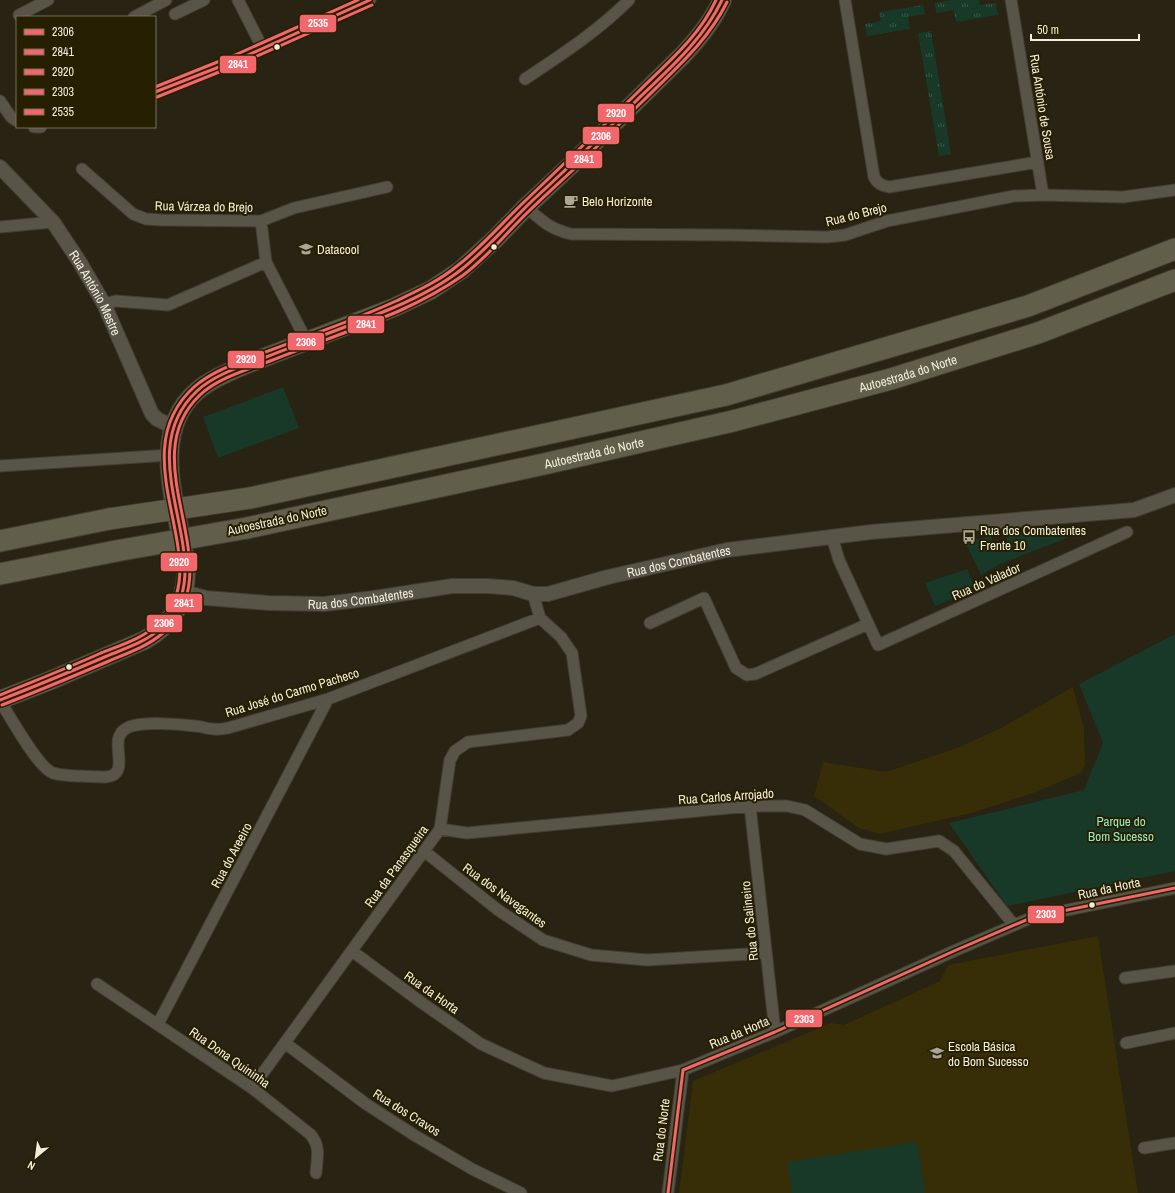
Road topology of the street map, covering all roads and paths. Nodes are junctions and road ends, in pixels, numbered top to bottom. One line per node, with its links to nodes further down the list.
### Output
1 (48, 0): 10 (street)
2 (166, 0): 13 (street)
3 (204, 0): 11 (street)
4 (238, 0): 14 (street)
5 (370, 0): 14 (street)
6 (629, 0): 15 (street)
7 (722, 0): 25 (main road)
8 (845, 0): 19 (street)
9 (1011, 0): 19 (street, Rua António de Sousa)
10 (34, 13): 12 (street)
11 (175, 14)
12 (19, 15)
13 (136, 16)
14 (263, 49): 16 (street)
15 (525, 80)
16 (156, 92)
17 (0, 101): 18 (street)
18 (16, 120)
19 (1038, 162): 24 (street, Rua António de Sousa)
20 (0, 166): 27 (street, Rua António Mestre)
21 (82, 169): 26 (street, Rua Várzea do Brejo)
22 (387, 187): 26 (street, Rua Várzea do Brejo)
23 (1175, 190): 24 (street, Rua do Brejo)
24 (1043, 195): 25 (street, Rua do Brejo)
25 (526, 207): 33 (main road)
26 (261, 221): 30 (street)
27 (53, 222): 28 (street); 32 (street, Rua António Mestre)
28 (0, 227)
29 (1175, 249): 40 (highway, bridge)
30 (266, 262): 32 (street); 33 (street)
31 (1175, 280): 41 (highway, Autoestrada do Norte, bridge)
32 (104, 304): 34 (street, Rua António Mestre)
33 (307, 342): 34 (main road)
34 (173, 427): 35 (main road)
35 (170, 455): 36 (street); 42 (main road)
36 (0, 466)
37 (1175, 495): 39 (street, Rua dos Combatentes)
38 (1126, 532): 46 (street, Rua do Valador)
39 (832, 537): 43 (street, Rua dos Combatentes); 46 (street, Rua do Valador)
40 (0, 541)
41 (0, 574)
42 (184, 592): 43 (street, Rua dos Combatentes); 48 (main road)
43 (533, 594): 44 (street)
44 (540, 618): 47 (street, Rua José do Carmo Pacheco); 50 (street, Rua da Panasqueira)
45 (650, 623): 46 (street)
46 (868, 624)
47 (328, 699): 48 (street, Rua José do Carmo Pacheco); 59 (street, Rua do Areeiro)
48 (0, 700)
49 (750, 806): 50 (street, Rua Carlos Arrojado); 53 (street, Rua Carlos Arrojado); 55 (street, Rua do Salineiro)
50 (440, 829): 51 (street, Rua da Panasqueira)
51 (424, 851): 54 (street, Rua da Panasqueira); 55 (street, Rua dos Navegantes)
52 (1175, 888): 53 (street, Rua da Horta)
53 (1014, 925): 60 (street, Rua da Horta)
54 (352, 952): 62 (street, Rua da Panasqueira); 64 (street, Rua da Horta)
55 (766, 953): 60 (street, Rua do Salineiro)
56 (1175, 971): 57 (street)
57 (1125, 978)
58 (97, 984): 59 (street, Rua Dona Quininha)
59 (158, 1024): 65 (street, Rua Dona Quininha)
60 (775, 1032): 64 (street, Rua da Horta)
61 (1175, 1033): 63 (street)
62 (285, 1043): 65 (street, Rua da Panasqueira); 69 (street, Rua dos Cravos)
63 (1126, 1043)
64 (683, 1070): 70 (street, Rua do Norte)
65 (252, 1088): 68 (street, Rua Dona Quininha)
66 (1175, 1143): 67 (street)
67 (1144, 1148)
68 (316, 1173)
69 (521, 1193)
70 (668, 1193)

